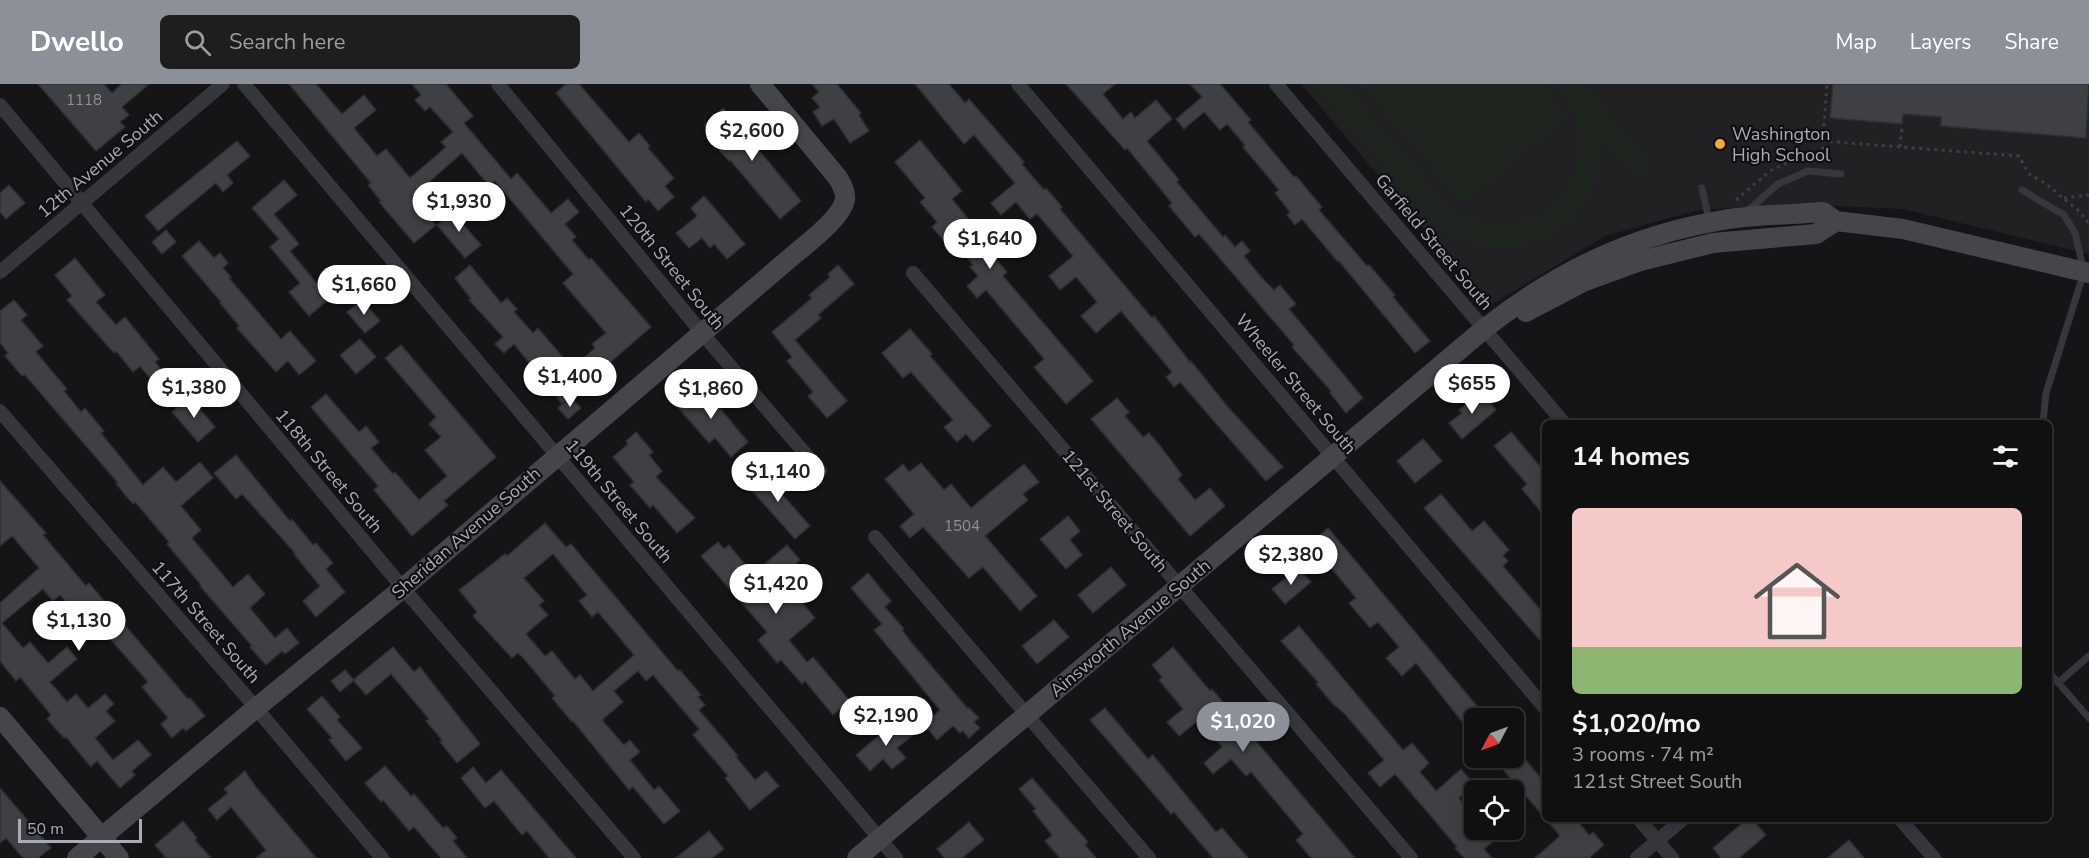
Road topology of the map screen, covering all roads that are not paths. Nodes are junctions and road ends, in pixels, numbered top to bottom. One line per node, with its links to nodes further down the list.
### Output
1 (223, 84): 11 (street, 12th Avenue South)
2 (244, 84): 23 (street, 119th Street South)
3 (498, 84): 19 (street, 120th Street South)
4 (760, 84): 19 (street, Sheridan Avenue South)
5 (1018, 84): 24 (street, Wheeler Street South)
6 (1276, 84): 18 (street, Garfield Street South)
7 (0, 105): 11 (street, 118th Street South)
8 (1841, 174): 12 (lane)
9 (1702, 188): 14 (lane)
10 (2022, 190): 16 (lane)
11 (82, 203): 15 (street, 12th Avenue South); 28 (street, 118th Street South)
12 (1737, 209): 13 (street, Ainsworth Avenue South); 14 (street, Ainsworth Avenue South)
13 (1836, 221): 16 (street, Ainsworth Avenue South); 18 (street, Ainsworth Avenue South)
14 (1710, 223): 18 (street, Ainsworth Avenue South)
15 (0, 272)
16 (2087, 272): 22 (lane)
17 (913, 273): 27 (street, 121st Street South)
18 (1484, 329): 21 (street, Garfield Street South); 24 (street, Ainsworth Avenue South)
19 (702, 333): 23 (street, Sheridan Avenue South); 25 (street, 120th Street South)
20 (0, 411): 33 (street, 117th Street South)
21 (1561, 420)
22 (2043, 420)
23 (557, 455): 28 (street, Sheridan Avenue South); 41 (street, 119th Street South)
24 (1333, 457): 27 (street, Ainsworth Avenue South); 32 (street, Wheeler Street South)
25 (820, 471)
26 (875, 537): 34 (street)
27 (1179, 587): 34 (street, Ainsworth Avenue South); 50 (street, 121st Street South)
28 (403, 588): 33 (street, Sheridan Avenue South); 46 (street, 118th Street South)
29 (2089, 656): 31 (lane)
30 (2052, 676): 31 (lane)
31 (2058, 683): 36 (lane)
32 (1542, 704)
33 (256, 708): 40 (street, Sheridan Avenue South); 45 (street, 117th Street South)
34 (1027, 715): 41 (street, Ainsworth Avenue South); 49 (street)
35 (0, 717): 40 (street)
36 (2089, 718)
37 (1641, 822): 42 (street)
38 (1679, 822): 42 (street)
39 (1903, 822): 53 (street)
40 (102, 838): 43 (street, Sheridan Avenue South); 44 (street)
41 (880, 839): 47 (street, Ainsworth Avenue South); 48 (street, 119th Street South)
42 (1657, 841): 51 (street); 52 (street)
43 (77, 858)
44 (119, 858)
45 (382, 858)
46 (634, 858)
47 (857, 858)
48 (896, 858)
49 (1149, 858)
50 (1411, 858)
51 (1637, 858)
52 (1672, 858)
53 (1934, 858)

